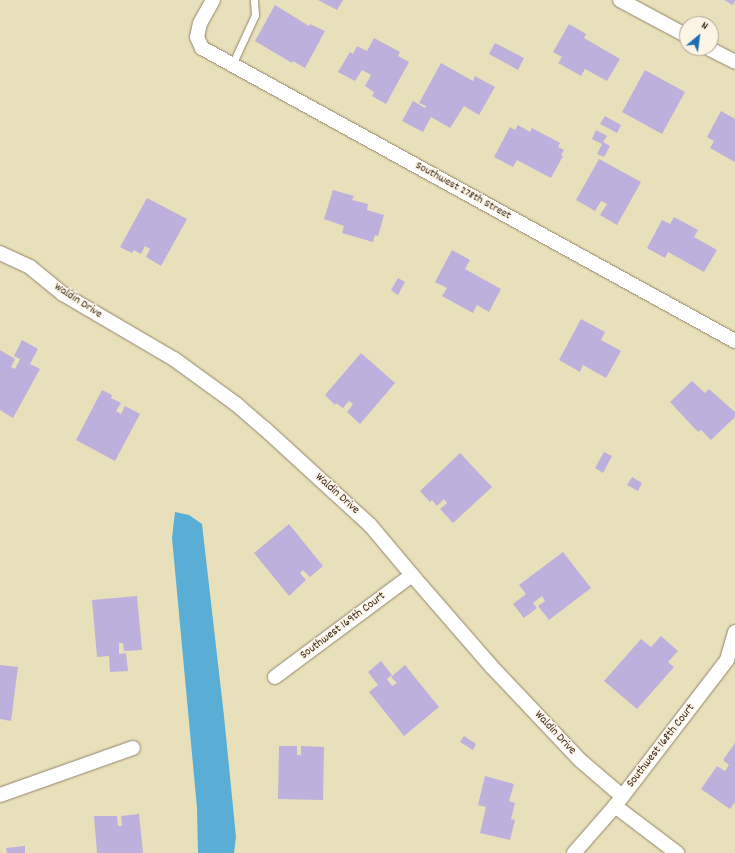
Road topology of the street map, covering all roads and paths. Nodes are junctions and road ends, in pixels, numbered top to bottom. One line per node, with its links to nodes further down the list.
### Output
1 (213, 0): 7 (street, Southwest 278th Street)
2 (254, 0): 7 (lane)
3 (620, 0): 4 (street)
4 (679, 32)
5 (719, 54): 6 (street)
6 (735, 62)
7 (232, 65): 9 (street, Southwest 278th Street)
8 (0, 253): 10 (street, Waldin Drive)
9 (735, 341)
10 (412, 575): 12 (street, Southwest 169th Court); 15 (street, Waldin Drive)
11 (735, 632): 15 (street, Southwest 168th Court)
12 (275, 677)
13 (133, 748): 14 (street)
14 (0, 794)
15 (618, 801): 16 (street, Southwest 168th Court); 17 (street, Waldin Drive)
16 (574, 853)
17 (677, 853)

